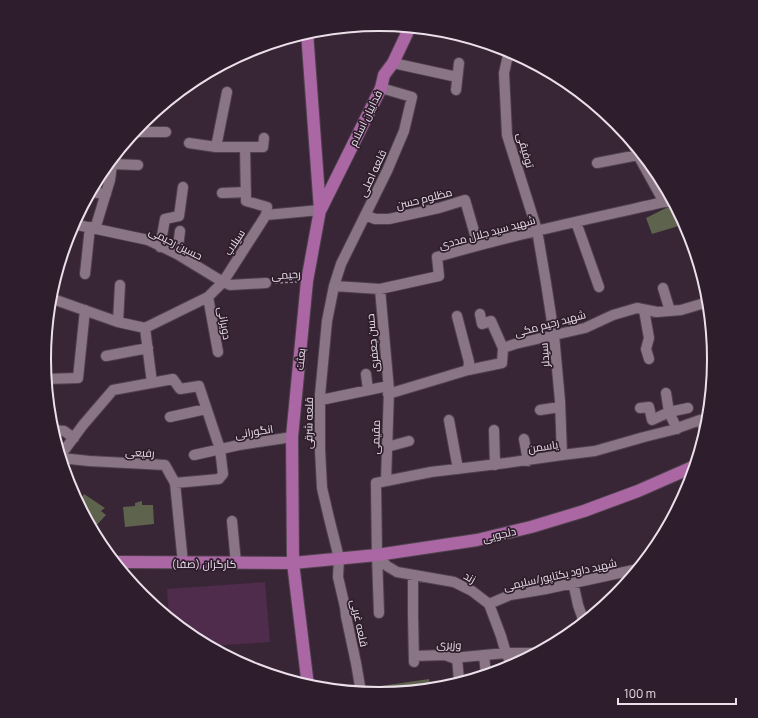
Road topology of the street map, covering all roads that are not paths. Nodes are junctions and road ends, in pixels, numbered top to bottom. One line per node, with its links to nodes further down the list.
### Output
1 (407, 33): 4 (main road, فداییان اسلام)
2 (307, 39): 27 (main road, بعثت)
3 (507, 57): 33 (street, توفیقی)
4 (393, 62): 6 (street); 7 (main road, فداییان اسلام)
5 (459, 63): 6 (street)
6 (457, 77): 8 (street)
7 (380, 88): 27 (main road, فداییان اسلام); 29 (street, قلعه اصلی)
8 (456, 90)
9 (227, 92): 14 (street)
10 (142, 132): 11 (street)
11 (166, 132)
12 (264, 138): 15 (street)
13 (189, 144): 14 (street)
14 (216, 147): 15 (street)
15 (245, 147): 22 (street)
16 (636, 155): 18 (street)
17 (117, 162): 19 (street)
18 (597, 163)
19 (138, 165)
20 (112, 169): 25 (street)
21 (182, 188): 36 (street)
22 (246, 192): 24 (street); 28 (street)
23 (96, 193): 25 (street)
24 (222, 193)
25 (106, 194): 32 (street)
26 (667, 202): 30 (street, شهید سید جلال مددی)
27 (320, 210): 28 (street); 82 (main road, بعثت)
28 (266, 215): 39 (street, سیلاب)
29 (365, 215): 35 (street, مظلوم حسن); 42 (street, قلعه اصلی)
30 (576, 222): 33 (street, شهید سید جلال مددی); 43 (street)
31 (80, 225): 32 (street, حسین رحیمی)
32 (92, 228): 36 (street, حسین رحیمی); 38 (street)
33 (537, 230): 35 (street, شهید سید جلال مددی); 56 (street, سیدلر)
34 (180, 231): 37 (street)
35 (478, 245): 45 (street, شهید سید جلال مددی)
36 (160, 246): 37 (street, حسین رحیمی)
37 (177, 254): 39 (street, حسین رحیمی)
38 (85, 274)
39 (223, 282): 40 (street, حسین رحیمی); 46 (street, سیلاب)
40 (266, 284)
41 (120, 285): 54 (street)
42 (334, 286): 45 (street, شهید سید جلال مددی); 69 (street, قلعه شرقی)
43 (599, 288)
44 (663, 288): 51 (street)
45 (380, 290): 67 (street, حسن جعفری)
46 (208, 297): 55 (street, سیلاب); 59 (street, دویرانی)
47 (56, 300): 49 (street)
48 (702, 304): 51 (street, شهید رحیم مکی)
49 (85, 310): 54 (street); 64 (street)
50 (644, 310): 51 (street, شهید رحیم مکی); 56 (street, شهید رحیم مکی); 61 (street)
51 (670, 311)
52 (480, 314): 58 (street)
53 (457, 316): 62 (street)
54 (118, 322): 55 (street)
55 (145, 328): 57 (street)
56 (554, 335): 58 (street, شهید رحیم مکی); 70 (street, سیدلر)
57 (148, 348): 60 (street); 65 (street)
58 (503, 348): 62 (street, شهید رحیم مکی)
59 (218, 352)
60 (106, 356)
61 (649, 359)
62 (468, 370): 67 (street, شهید رحیم مکی)
63 (366, 374): 66 (street)
64 (52, 378)
65 (152, 383): 73 (street); 83 (street)
66 (368, 390): 67 (street, شهید رحیم مکی); 69 (street, شهید رحیم مکی)
67 (388, 390): 86 (street, مقیمی)
68 (666, 393): 75 (street)
69 (321, 400): 100 (street, قلعه شرقی)
70 (560, 407): 74 (street); 90 (street, سیدلر)
71 (640, 408): 75 (street)
72 (688, 408): 75 (street)
73 (206, 409): 76 (street); 87 (street)
74 (540, 410)
75 (669, 412): 79 (street)
76 (170, 417)
77 (449, 420): 94 (street)
78 (701, 420): 79 (street, یاسمن)
79 (677, 429): 90 (street, یاسمن)
80 (494, 430): 93 (street)
81 (59, 431): 83 (street)
82 (292, 436): 87 (street, انگورانی); 104 (main road, بعثت)
83 (74, 438): 88 (street)
84 (524, 439): 92 (street)
85 (409, 441): 86 (street)
86 (387, 447): 96 (street, مقیمی)
87 (220, 449): 89 (street, انگورانی); 97 (street)
88 (64, 451)
89 (194, 455)
90 (562, 455): 92 (street, یاسمن)
91 (66, 458): 97 (street, رفیعی)
92 (528, 461): 93 (street, یاسمن)
93 (495, 465): 94 (street, یاسمن)
94 (458, 469): 96 (street, یاسمن)
95 (688, 469): 99 (main road, دلجویی)
96 (386, 481): 99 (street)
97 (175, 483): 102 (street, رفیعی)
98 (232, 521): 103 (street)
99 (377, 555): 100 (main road, دلجویی); 106 (street, زند); 109 (street)
100 (340, 558): 104 (main road, دلجویی); 119 (street, قلعه غربی)
101 (122, 562): 102 (main road, کارگران (صفا))
102 (183, 563): 103 (main road, کارگران (صفا))
103 (236, 563): 104 (main road, کارگران (صفا))
104 (293, 563): 118 (main road, بعثت)
105 (629, 571): 107 (street, شهید داود یکتاپور/سلیمی)
106 (413, 574): 108 (street, زند); 114 (street, وزیری)
107 (573, 582): 108 (street, شهید داود یکتاپور/سلیمی); 110 (street)
108 (488, 604): 111 (street, زند)
109 (380, 612)
110 (582, 617)
111 (506, 653): 112 (street, وزیری); 113 (street, وزیری); 115 (street, زند)
112 (524, 653)
113 (484, 655): 114 (street, وزیری); 116 (street)
114 (457, 658): 117 (street)
115 (509, 660)
116 (485, 669)
117 (458, 677)
118 (307, 679)
119 (360, 686)

